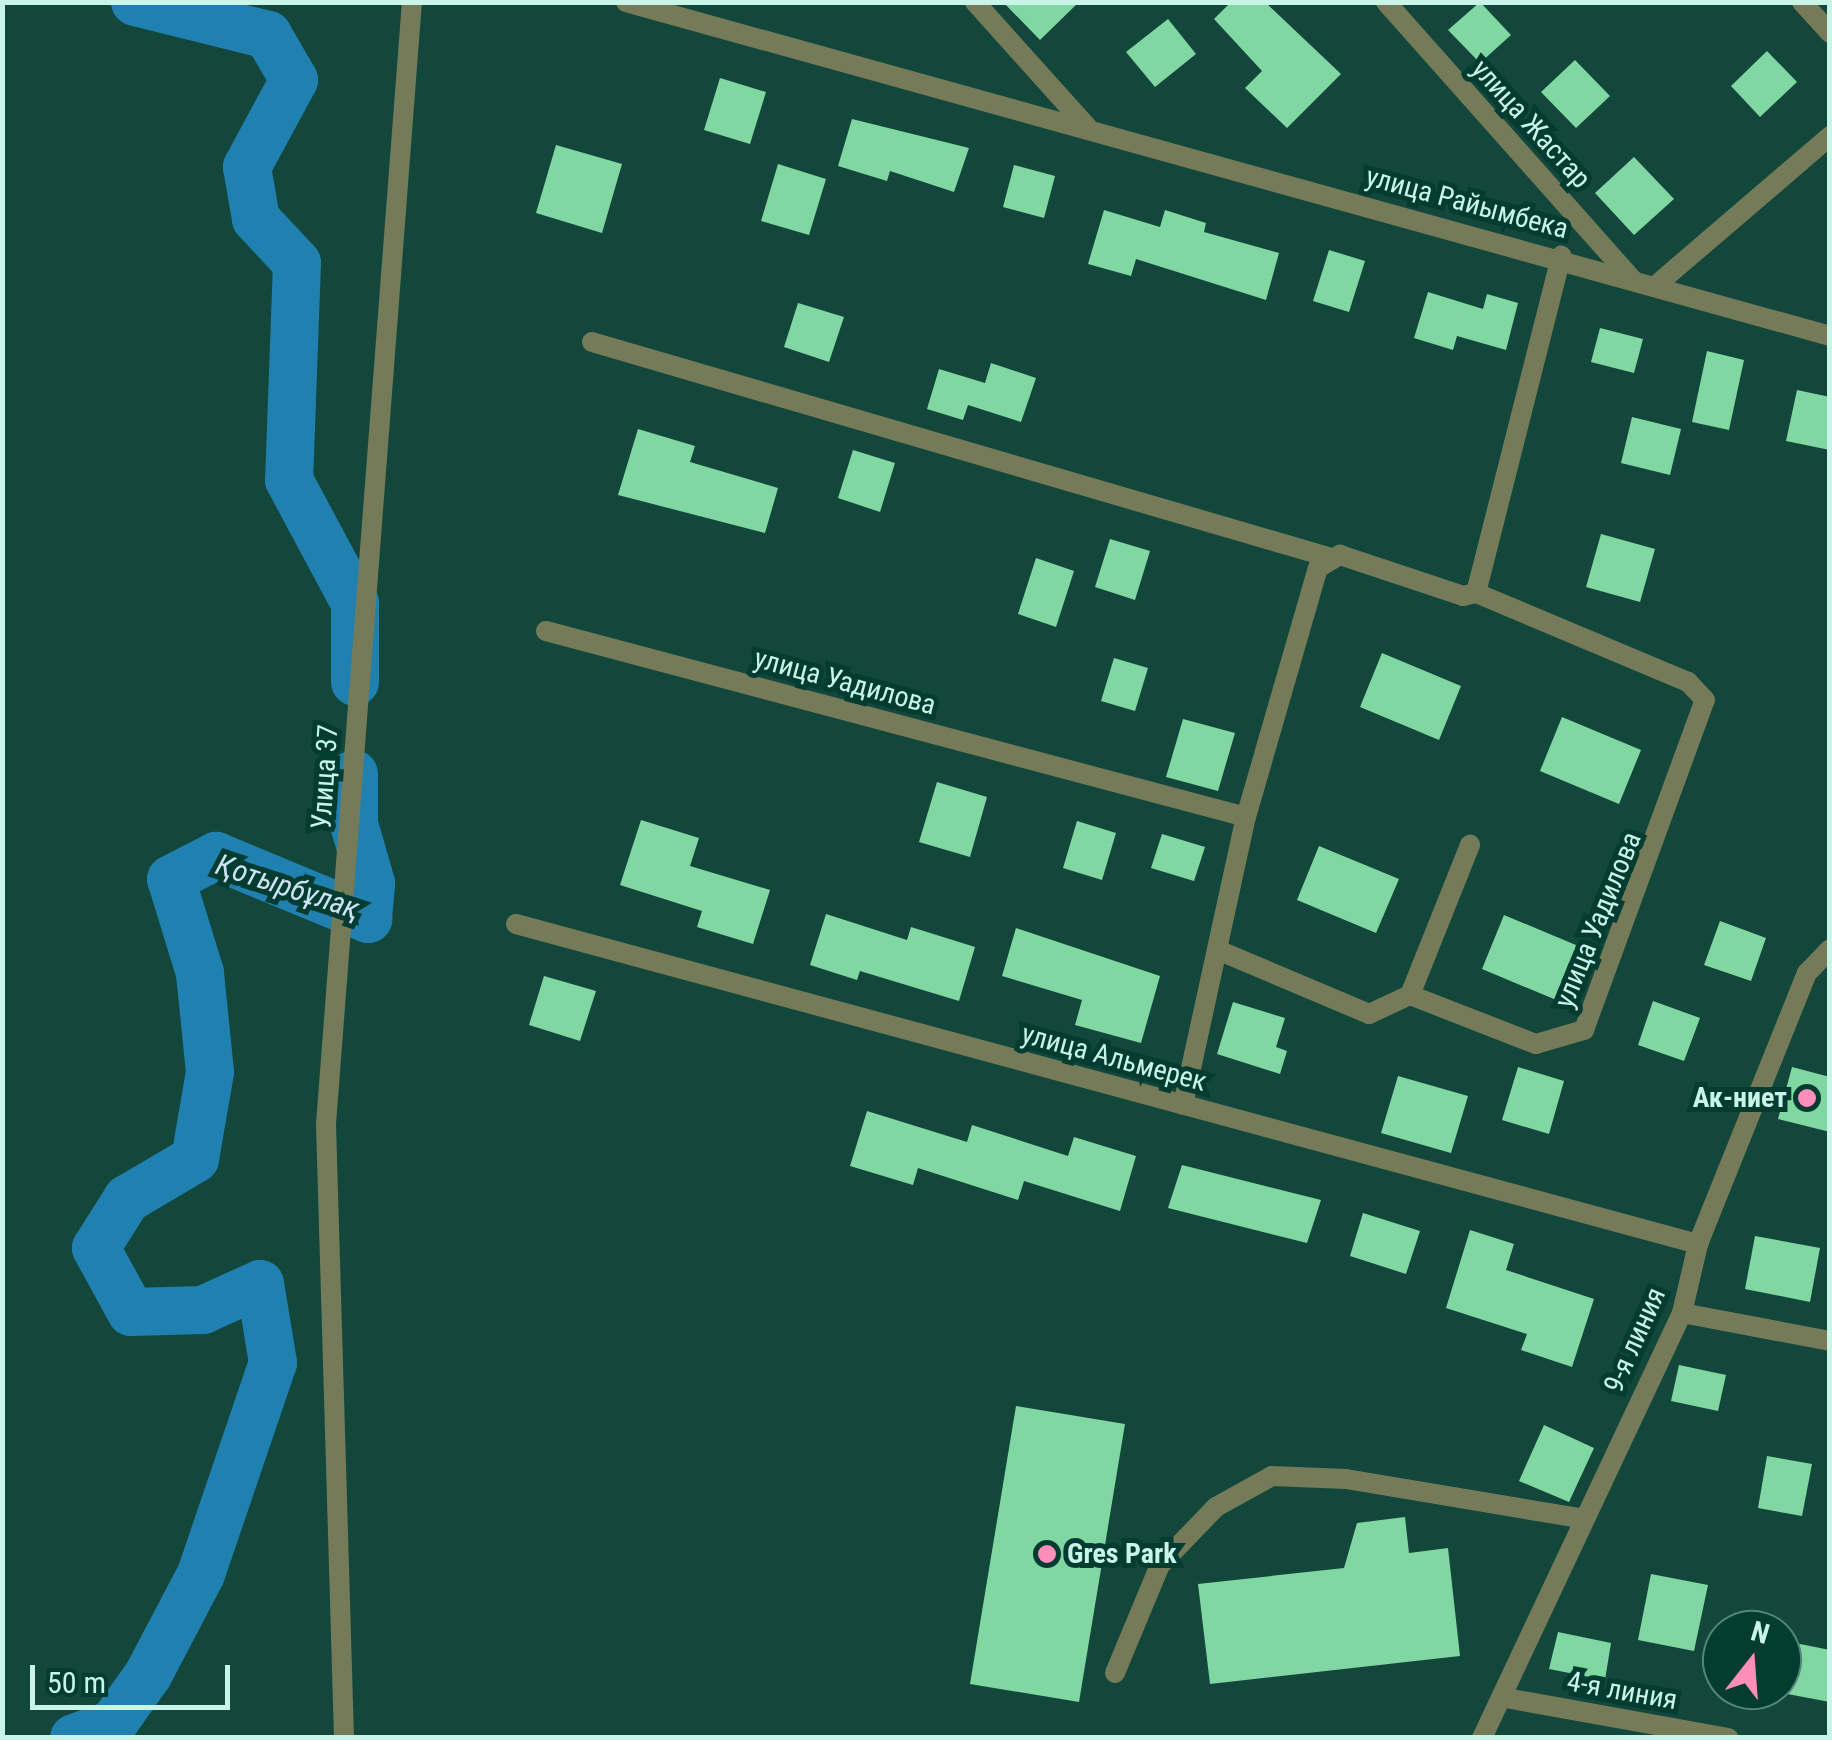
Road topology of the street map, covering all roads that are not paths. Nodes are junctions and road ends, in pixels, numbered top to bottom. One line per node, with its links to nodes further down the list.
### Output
1 (412, 2): 29 (street, Улица 37)
2 (626, 2): 7 (street, улица Райымбека)
3 (975, 2): 7 (street)
4 (1386, 2): 10 (street, улица Жастар)
5 (1802, 2): 6 (street)
6 (1830, 33)
7 (1089, 130): 9 (street, улица Райымбека)
8 (1830, 136): 10 (street)
9 (1561, 256): 10 (street, улица Райымбека); 14 (street)
10 (1644, 284): 11 (street, улица Райымбека)
11 (1830, 336)
12 (592, 342): 13 (street)
13 (1328, 557): 14 (street); 16 (street)
14 (1476, 592): 21 (street, улица Уадилова)
15 (546, 631): 16 (street, улица Уадилова)
16 (1246, 817): 20 (street)
17 (1470, 845): 21 (street)
18 (516, 924): 22 (street, улица Альмерек)
19 (1830, 949): 23 (street, 9-я линия)
20 (1220, 951): 21 (street); 22 (street)
21 (1410, 995)
22 (1183, 1105): 23 (street, улица Альмерек)
23 (1698, 1244): 24 (street, 9-я линия)
24 (1682, 1312): 25 (street); 26 (street, 9-я линия)
25 (1830, 1341)
26 (1580, 1518): 27 (street); 28 (street, 9-я линия)
27 (1115, 1673)
28 (1506, 1698): 30 (street, 9-я линия); 31 (street, 4-я линия)
29 (344, 1738)
30 (1482, 1738)
31 (1728, 1738)

